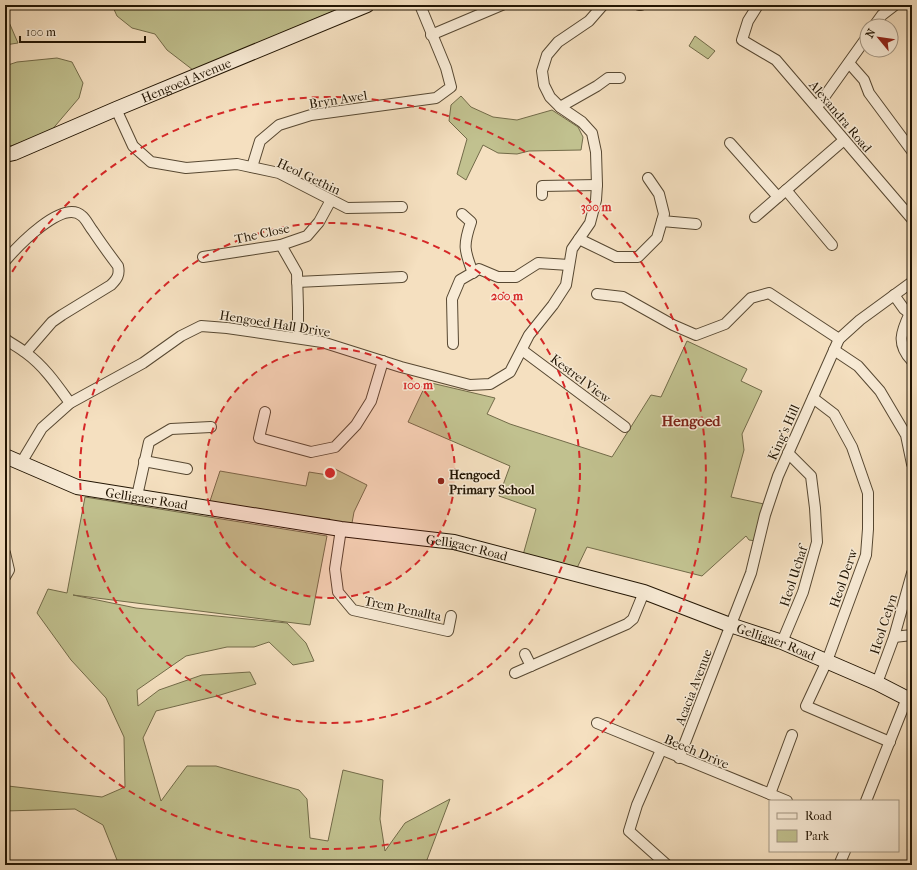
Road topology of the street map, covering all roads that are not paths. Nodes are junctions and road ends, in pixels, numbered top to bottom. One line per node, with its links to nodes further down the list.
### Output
1 (367, 5): 14 (street, Hengoed Avenue)
2 (420, 5): 8 (street)
3 (502, 5): 8 (street)
4 (603, 5): 12 (street, Hengoed Hall Drive)
5 (758, 5): 13 (street, Alexandra Road)
6 (895, 5): 7 (street)
7 (880, 18)
8 (431, 35): 19 (street, Bryn Awel)
9 (859, 49): 10 (street)
10 (849, 63): 13 (street); 17 (street)
11 (620, 78): 12 (street)
12 (560, 107): 21 (street, Hengoed Hall Drive)
13 (817, 107): 15 (street, Alexandra Road)
14 (116, 109): 18 (street, Hengoed Avenue); 19 (street, Heol Gethin)
15 (844, 140): 22 (street); 29 (street, Alexandra Road)
16 (730, 143): 24 (street)
17 (912, 151)
18 (8, 156)
19 (252, 167): 25 (street, Heol Gethin)
20 (648, 178): 30 (street)
21 (597, 185): 23 (street); 32 (street, Hengoed Hall Drive)
22 (786, 190): 24 (street); 34 (street)
23 (542, 195)
24 (778, 197): 28 (street)
25 (330, 200): 26 (street, Heol Gethin); 33 (street, The Close)
26 (402, 207)
27 (462, 214): 38 (street)
28 (755, 217)
29 (912, 219)
30 (662, 221): 31 (street); 32 (street)
31 (696, 224)
32 (578, 239): 37 (street, Hengoed Hall Drive)
33 (281, 245): 35 (street, The Close); 40 (street)
34 (832, 245)
35 (203, 257)
36 (5, 261): 51 (street)
37 (569, 265): 38 (street); 49 (street, Hengoed Hall Drive)
38 (473, 272): 48 (street)
39 (402, 277): 40 (street)
40 (297, 282): 45 (street)
41 (912, 282): 43 (street, King's Hill)
42 (597, 294): 46 (street)
43 (894, 295): 44 (street); 46 (street, King's Hill)
44 (911, 314): 53 (street)
45 (298, 338): 52 (street, Hengoed Hall Drive); 55 (street, Hengoed Hall Drive)
46 (839, 339): 50 (street, King's Hill)
47 (7, 344): 51 (street)
48 (453, 344)
49 (522, 350): 52 (street, Hengoed Hall Drive); 58 (street, Kestrel View)
50 (834, 350): 54 (street, King's Hill); 63 (street)
51 (26, 352): 55 (street)
52 (383, 361): 56 (street)
53 (912, 361)
54 (813, 398): 59 (street, King's Hill); 77 (street, Heol Derw)
55 (70, 403): 62 (street, Hengoed Hall Drive)
56 (265, 412)
57 (211, 427): 61 (street)
58 (625, 427)
59 (788, 453): 72 (street, King's Hill); 75 (street, Heol Uchaf)
60 (5, 458): 62 (street, Gelligaer Road)
61 (144, 461): 64 (street); 65 (street)
62 (21, 463): 65 (street, Gelligaer Road)
63 (912, 464)
64 (187, 469)
65 (137, 496): 66 (street, Gelligaer Road)
66 (341, 529): 70 (street, Gelligaer Road); 71 (street, Trem Penallta)
67 (5, 553): 69 (street)
68 (912, 573): 74 (street, Heol Celyn)
69 (5, 577)
70 (644, 592): 72 (street, Gelligaer Road); 78 (street)
71 (451, 616)
72 (730, 625): 75 (street, Gelligaer Road); 86 (street, Acacia Avenue)
73 (912, 635): 74 (street)
74 (894, 637): 80 (street, Heol Celyn)
75 (782, 642): 77 (street, Gelligaer Road)
76 (525, 654): 78 (street)
77 (827, 661): 80 (street, Gelligaer Road); 84 (street, Heol Derw)
78 (531, 666): 79 (street)
79 (515, 673)
80 (876, 683): 81 (street, Gelligaer Road)
81 (910, 700): 84 (street)
82 (597, 723): 85 (street, Beech Drive)
83 (792, 735): 87 (street)
84 (890, 742): 89 (street)
85 (661, 750): 86 (street, Beech Drive); 91 (street)
86 (679, 758): 87 (street, Beech Drive)
87 (770, 794): 88 (street, Beech Drive)
88 (785, 800)
89 (866, 800)
90 (845, 852): 92 (street)
91 (667, 865)
92 (839, 865)

